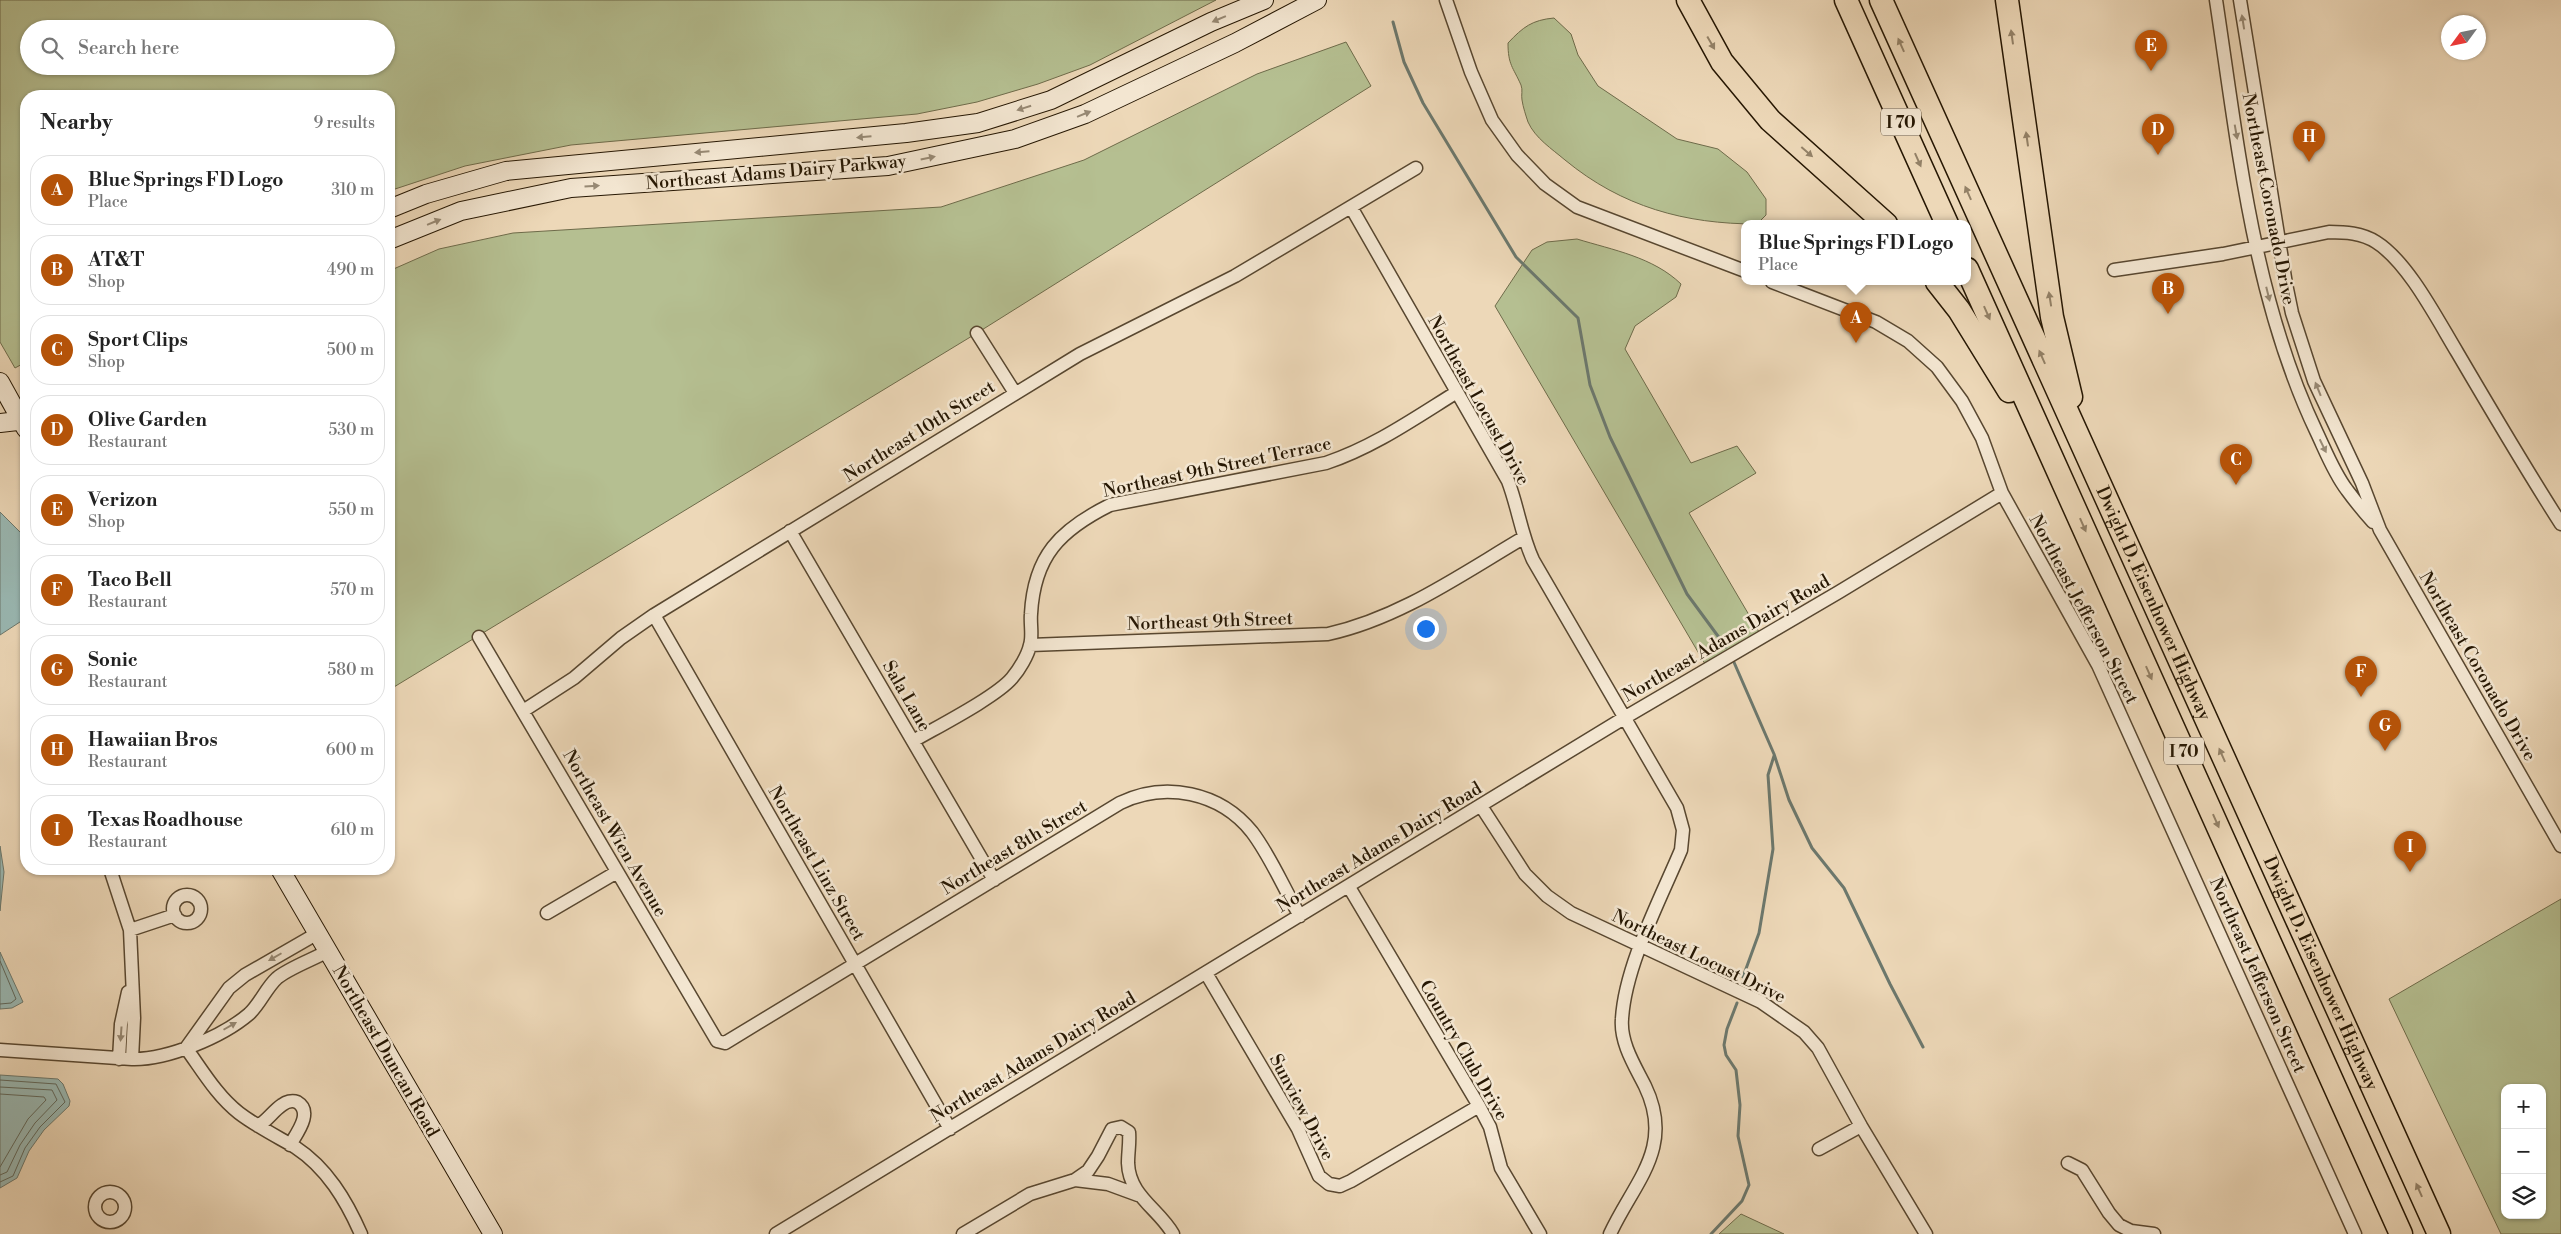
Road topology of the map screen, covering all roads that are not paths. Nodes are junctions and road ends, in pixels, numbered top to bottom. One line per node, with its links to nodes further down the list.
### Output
1 (1264, 0): 11 (main road, Northeast Adams Dairy Parkway, one-way to 11)
2 (1318, 0): 15 (main road, Northeast Adams Dairy Parkway, one-way to 2)
3 (1446, 0): 18 (street)
4 (1688, 0): 13 (highway, one-way to 13)
5 (1846, 0): 14 (highway, I 70, one-way to 14)
6 (1881, 0): 31 (highway, Dwight D. Eisenhower Highway / I 70, one-way to 6)
7 (2007, 0): 31 (highway, one-way to 7)
8 (2216, 0): 17 (street, Northeast Coronado Drive, one-way to 17)
9 (2240, 0): 16 (street, Northeast Coronado Drive, one-way to 9)
10 (1416, 168): 12 (street, Northeast 10th Street)
11 (395, 207)
12 (1351, 207): 25 (street, Northeast Locust Drive); 26 (street, Northeast 10th Street)
13 (1882, 220)
14 (1945, 220)
15 (395, 238)
16 (2279, 243): 17 (street); 34 (street); 35 (street, Northeast Coronado Drive, one-way to 16)
17 (2257, 246): 19 (street); 35 (street, Northeast Coronado Drive, one-way to 35)
18 (1741, 269)
19 (2114, 270)
20 (1971, 277): 32 (highway, Dwight D. Eisenhower Highway / I 70, one-way to 32)
21 (1780, 285): 33 (street, Northeast Jefferson Street)
22 (1939, 285): 32 (highway)
23 (977, 333): 26 (street)
24 (0, 382): 27 (main road)
25 (1457, 392): 37 (street, Northeast Locust Drive); 40 (street, Northeast 9th Street Terrace)
26 (1014, 393): 36 (street, Northeast 10th Street)
27 (13, 404): 28 (main road)
28 (20, 415)
29 (0, 423): 30 (main road)
30 (20, 423)
31 (2084, 449): 88 (highway, Dwight D. Eisenhower Highway / I 70, one-way to 31)
32 (2066, 488): 87 (highway, Dwight D. Eisenhower Highway / I 70, one-way to 87)
33 (2002, 493): 42 (street, Northeast Adams Dairy Road); 86 (street, Northeast Jefferson Street)
34 (2561, 524)
35 (2380, 530): 45 (street, Northeast Coronado Drive)
36 (790, 531): 38 (street, Northeast 10th Street); 43 (street, Sala Lane)
37 (1523, 538): 40 (street, Northeast 9th Street); 42 (street, Northeast Locust Drive)
38 (654, 615): 41 (street, Northeast 10th Street); 58 (street, Northeast Linz Street)
39 (479, 637): 41 (street, Northeast Wien Avenue)
40 (1030, 645): 43 (street)
41 (522, 711): 46 (street, Northeast Wien Avenue)
42 (1624, 718): 44 (street, Northeast Adams Dairy Road); 56 (street, Northeast Locust Drive)
43 (913, 741): 49 (street, Sala Lane)
44 (1481, 806): 50 (street, Northeast Adams Dairy Road); 56 (street, Northeast Locust Drive)
45 (2561, 846)
46 (617, 872): 51 (street); 61 (street, Northeast Wien Avenue)
47 (112, 875): 54 (street)
48 (284, 875): 55 (main road, Northeast Duncan Road)
49 (994, 880): 53 (street, Northeast 8th Street); 58 (street, Northeast 8th Street)
50 (1349, 887): 53 (street, Northeast Adams Dairy Road); 66 (street, Country Club Drive)
51 (547, 913)
52 (174, 915): 54 (street)
53 (1300, 916): 59 (street, Northeast Adams Dairy Road)
54 (130, 930): 60 (street)
55 (318, 933): 57 (main road, Northeast Duncan Road); 62 (street, one-way to 62)
56 (1641, 947): 68 (street, Northeast Locust Drive); 83 (street, Northeast Locust Drive)
57 (328, 951): 62 (street, one-way to 57); 78 (main road, Northeast Duncan Road)
58 (855, 965): 61 (street, Northeast 8th Street); 69 (street, Northeast Linz Street)
59 (1206, 972): 66 (street, Sunview Drive); 69 (street, Northeast Adams Dairy Road)
60 (131, 975): 64 (street, one-way to 64); 65 (street)
61 (714, 1043)
62 (186, 1048): 65 (street); 67 (street)
63 (0, 1050): 64 (street)
64 (119, 1059): 65 (street)
65 (132, 1059)
66 (1480, 1106): 82 (street, Country Club Drive)
67 (258, 1126): 70 (street); 70 (street)
68 (1861, 1126): 71 (street); 84 (street, Northeast Locust Drive)
69 (950, 1128): 79 (street, Northeast Adams Dairy Road)
70 (290, 1145): 77 (street)
71 (1819, 1149)
72 (2068, 1163): 85 (street)
73 (1075, 1180): 74 (street); 74 (street); 80 (street)
74 (1138, 1195): 81 (street)
75 (109, 1222): 76 (street)
76 (115, 1234)
77 (361, 1234)
78 (493, 1234)
79 (776, 1234)
80 (963, 1234)
81 (1173, 1234)
82 (1540, 1234)
83 (1610, 1234)
84 (1926, 1234)
85 (2154, 1234)
86 (2355, 1234)
87 (2402, 1234)
88 (2439, 1234)

